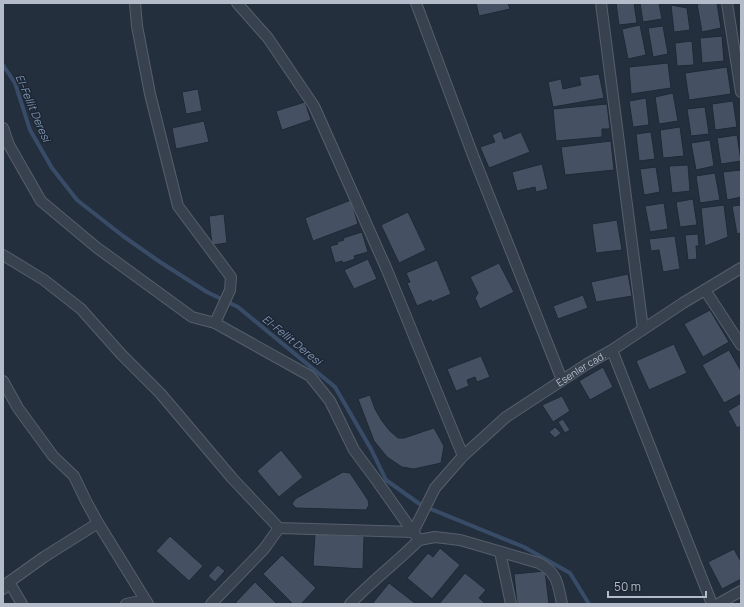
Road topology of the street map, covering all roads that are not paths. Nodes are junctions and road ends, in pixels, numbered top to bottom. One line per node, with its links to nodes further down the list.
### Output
1 (135, 3): 11 (street)
2 (237, 3): 17 (street)
3 (416, 3): 15 (street)
4 (601, 3): 12 (street)
5 (726, 3): 6 (street)
6 (741, 92)
7 (3, 128): 11 (street)
8 (3, 255): 19 (street)
9 (741, 268): 10 (street, Esenler cad.)
10 (705, 290): 12 (street, Esenler cad.); 13 (street)
11 (215, 322): 20 (street)
12 (643, 328): 14 (street, Esenler cad.)
13 (741, 345)
14 (612, 350): 15 (street, Esenler cad.); 31 (street)
15 (562, 380): 17 (street, Esenler cad.)
16 (3, 381): 18 (street)
17 (463, 456): 20 (street, Esenler cad.)
18 (98, 523): 22 (street); 24 (street)
19 (279, 528): 20 (street); 27 (street)
20 (416, 536): 21 (street); 28 (street, Esenler cad.)
21 (500, 552): 29 (street); 30 (street)
22 (6, 585): 25 (street)
23 (741, 591): 32 (street)
24 (147, 602): 26 (street)
25 (22, 604)
26 (126, 604)
27 (210, 604)
28 (350, 604)
29 (511, 604)
30 (562, 604)
31 (712, 604)
32 (718, 604)

